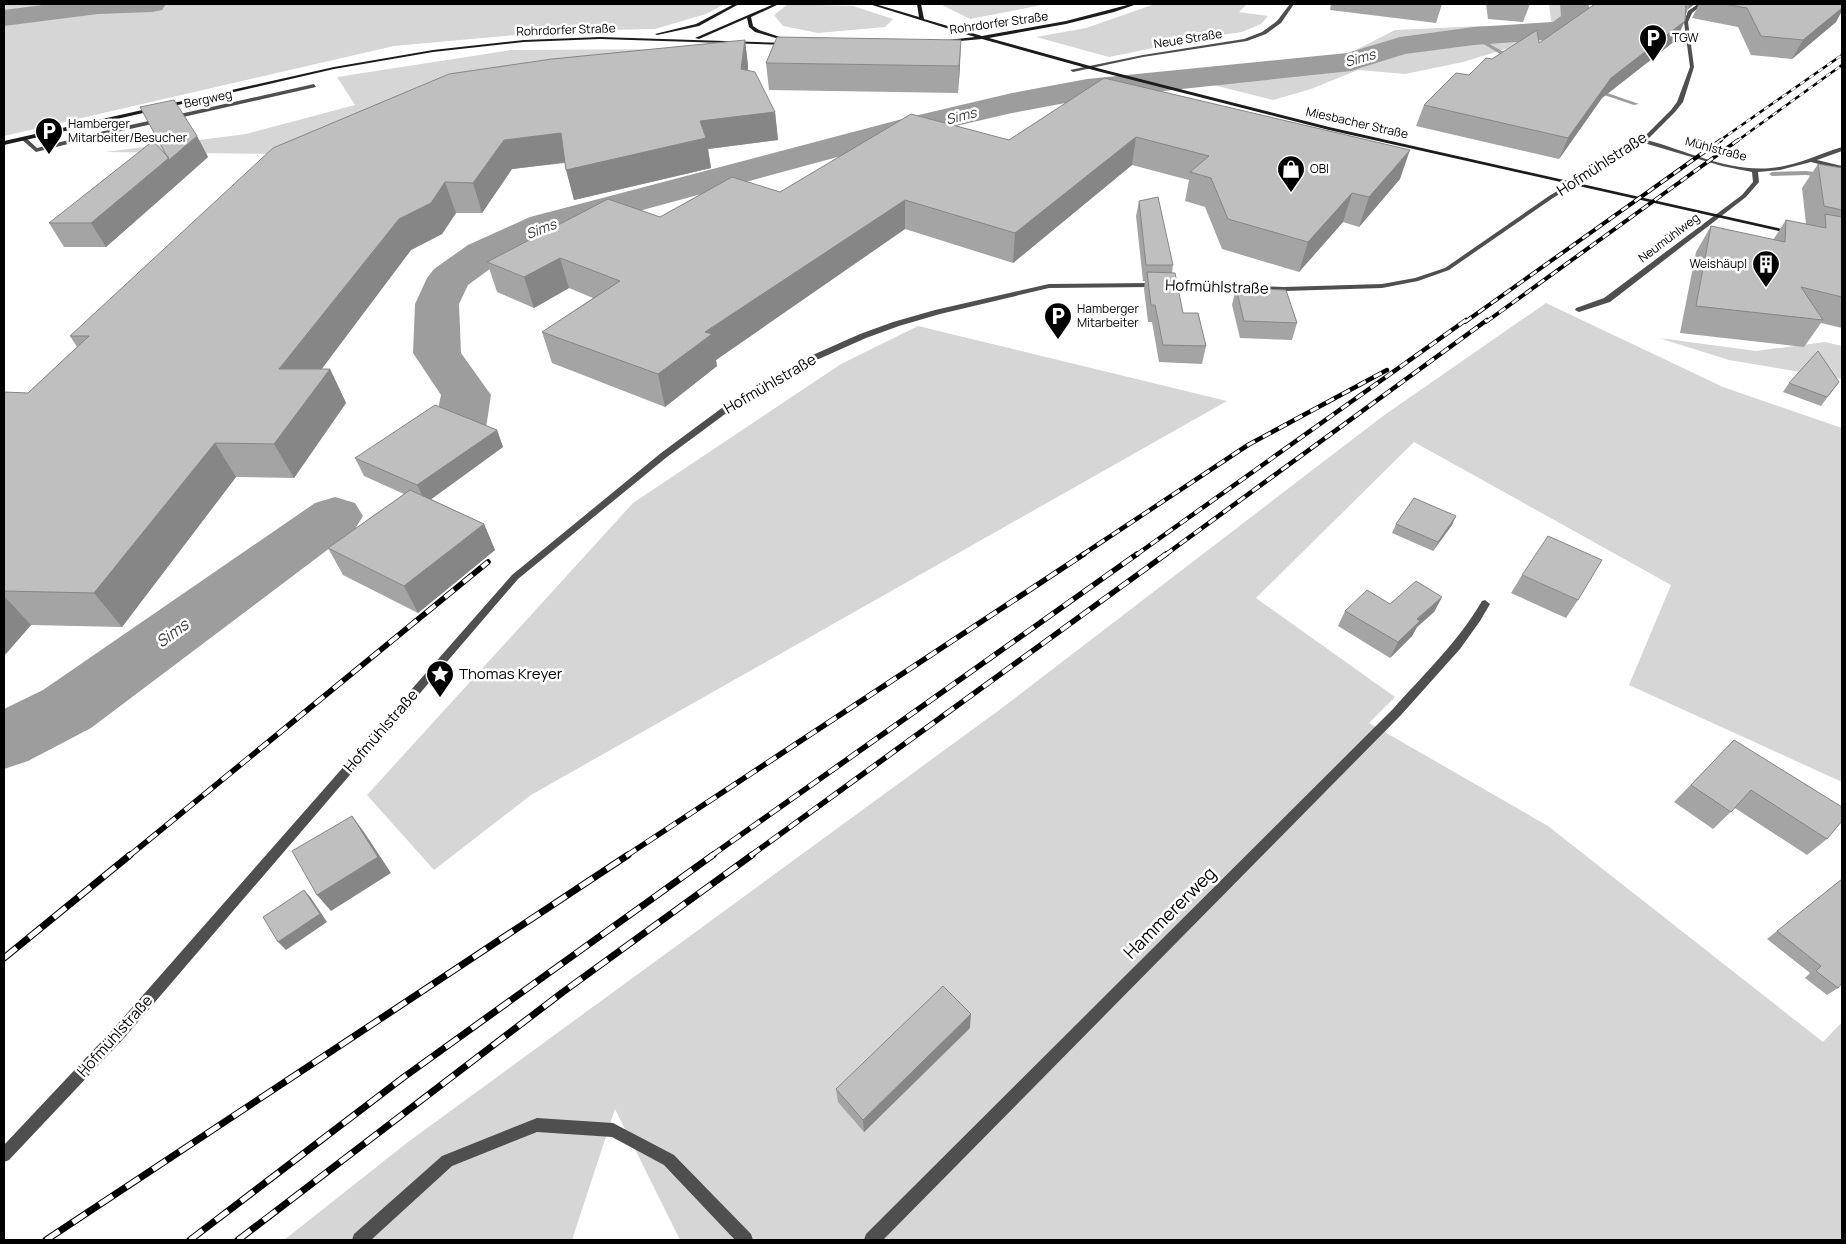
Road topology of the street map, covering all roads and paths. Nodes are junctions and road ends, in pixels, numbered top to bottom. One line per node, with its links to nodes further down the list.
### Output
1 (737, 4): 10 (main road)
2 (777, 4): 8 (main road)
3 (871, 4): 9 (main road, Miesbacher Straße)
4 (919, 4): 9 (main road)
5 (1135, 4): 14 (main road, Rohrdorfer Straße)
6 (1292, 4): 15 (street, Neue Straße)
7 (1701, 4): 18 (street, Hofmühlstraße)
8 (749, 16): 13 (main road); 13 (main road, Rohrdorfer Straße)
9 (922, 20): 24 (main road, Miesbacher Straße)
10 (697, 24): 11 (main road); 12 (main road)
11 (636, 38): 12 (main road, Rohrdorfer Straße); 17 (main road, Rohrdorfer Straße)
12 (684, 40): 13 (main road, Rohrdorfer Straße)
13 (694, 40)
14 (946, 41)
15 (1073, 70)
16 (314, 86): 17 (street, Bergweg)
17 (23, 138): 19 (main road, Rohrdorfer Straße)
18 (1643, 141): 23 (street, Mühlstraße); 27 (street, Hofmühlstraße)
19 (4, 143)
20 (1842, 150): 21 (street, Mühlstraße)
21 (1809, 160): 22 (street); 23 (street, Mühlstraße)
22 (1842, 168)
23 (1755, 170): 25 (street, Neumühlweg)
24 (1804, 234)
25 (1579, 310)
26 (1485, 604): 30 (street, Hammererweg)
27 (4, 1155)
28 (360, 1240): 29 (street)
29 (745, 1240)
30 (872, 1240)

